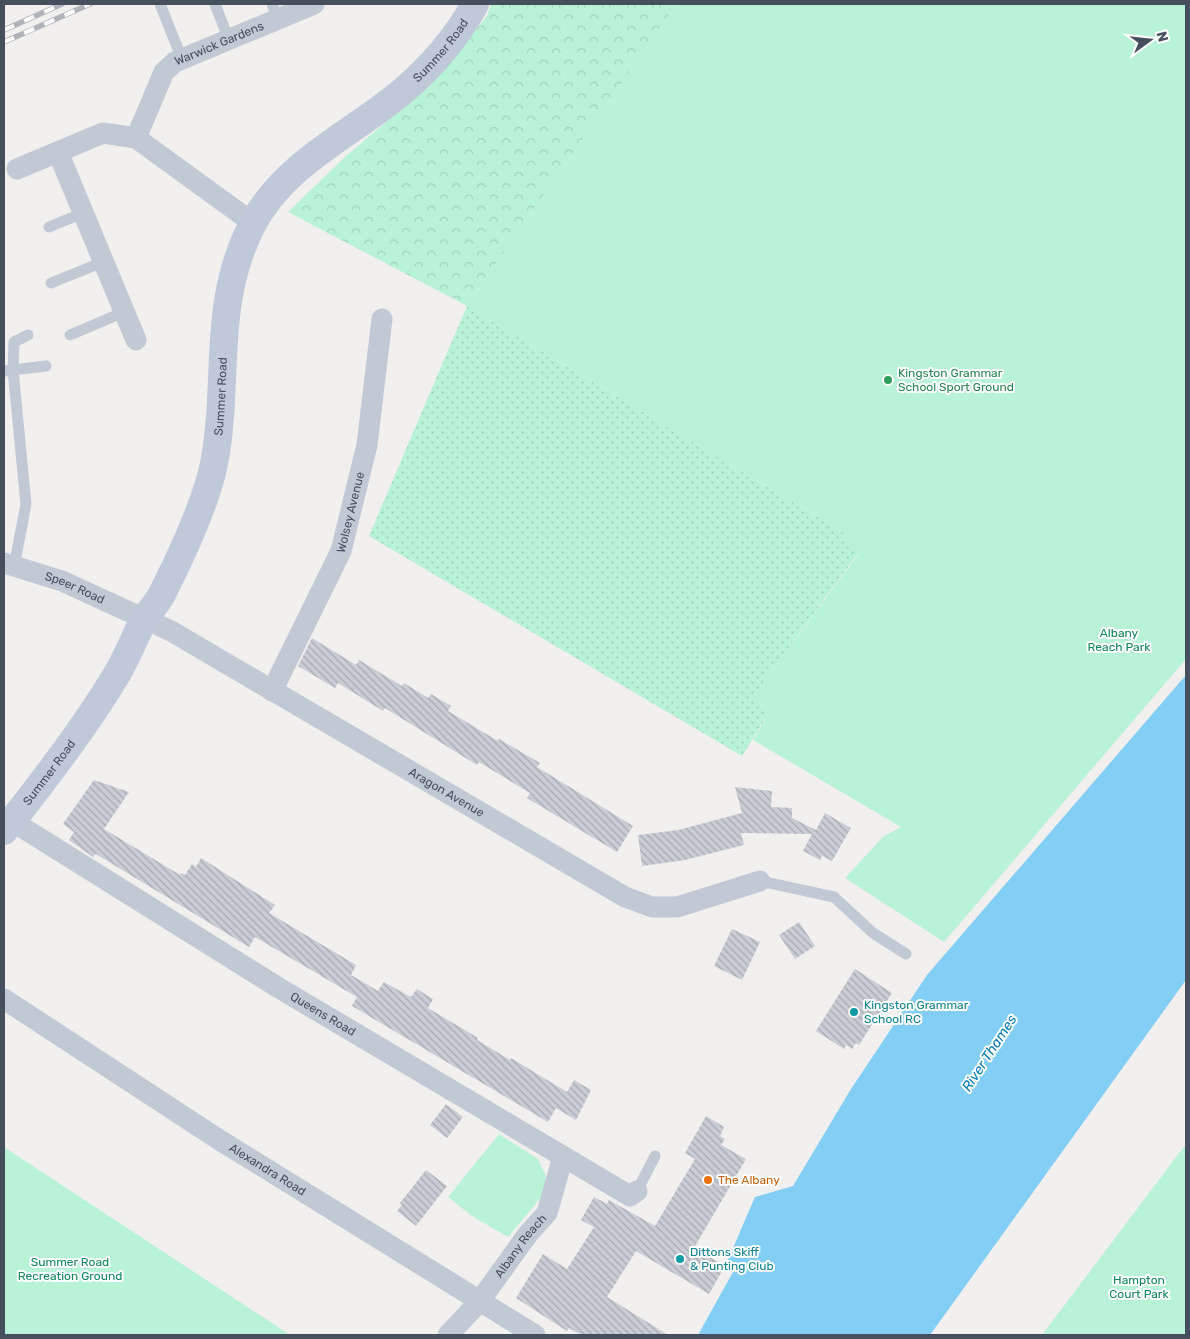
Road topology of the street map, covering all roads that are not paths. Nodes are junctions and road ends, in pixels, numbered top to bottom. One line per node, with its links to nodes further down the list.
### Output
1 (160, 4): 7 (lane)
2 (215, 4): 6 (lane)
3 (314, 4): 5 (street, Warwick Gardens)
4 (475, 4): 12 (street, Summer Road)
5 (275, 11): 6 (street, Warwick Gardens)
6 (229, 40): 7 (street, Warwick Gardens)
7 (182, 59): 8 (street, Warwick Gardens)
8 (136, 138): 9 (street); 12 (street)
9 (58, 152): 10 (street); 11 (street)
10 (17, 169)
11 (83, 214): 13 (lane); 14 (street)
12 (253, 224): 24 (street, Summer Road)
13 (49, 227)
14 (103, 262): 15 (lane); 16 (street)
15 (52, 283)
16 (124, 312): 18 (lane); 20 (street)
17 (382, 319): 25 (street, Wolsey Avenue)
18 (70, 335)
19 (28, 336): 22 (lane)
20 (136, 340)
21 (46, 366): 22 (lane)
22 (9, 371): 23 (lane)
23 (9, 565): 24 (street, Speer Road)
24 (144, 619): 25 (street, Aragon Avenue); 26 (street, Summer Road)
25 (272, 691): 27 (street, Aragon Avenue)
26 (8, 826): 31 (street, Queens Road)
27 (760, 881): 28 (lane)
28 (906, 954)
29 (4, 999): 33 (street, Alexandra Road)
30 (655, 1156): 32 (lane)
31 (563, 1157): 32 (street, Queens Road); 33 (street, Albany Reach)
32 (637, 1191)
33 (479, 1302): 34 (street, Albany Reach); 35 (street, Alexandra Road)
34 (448, 1335)
35 (535, 1335)

